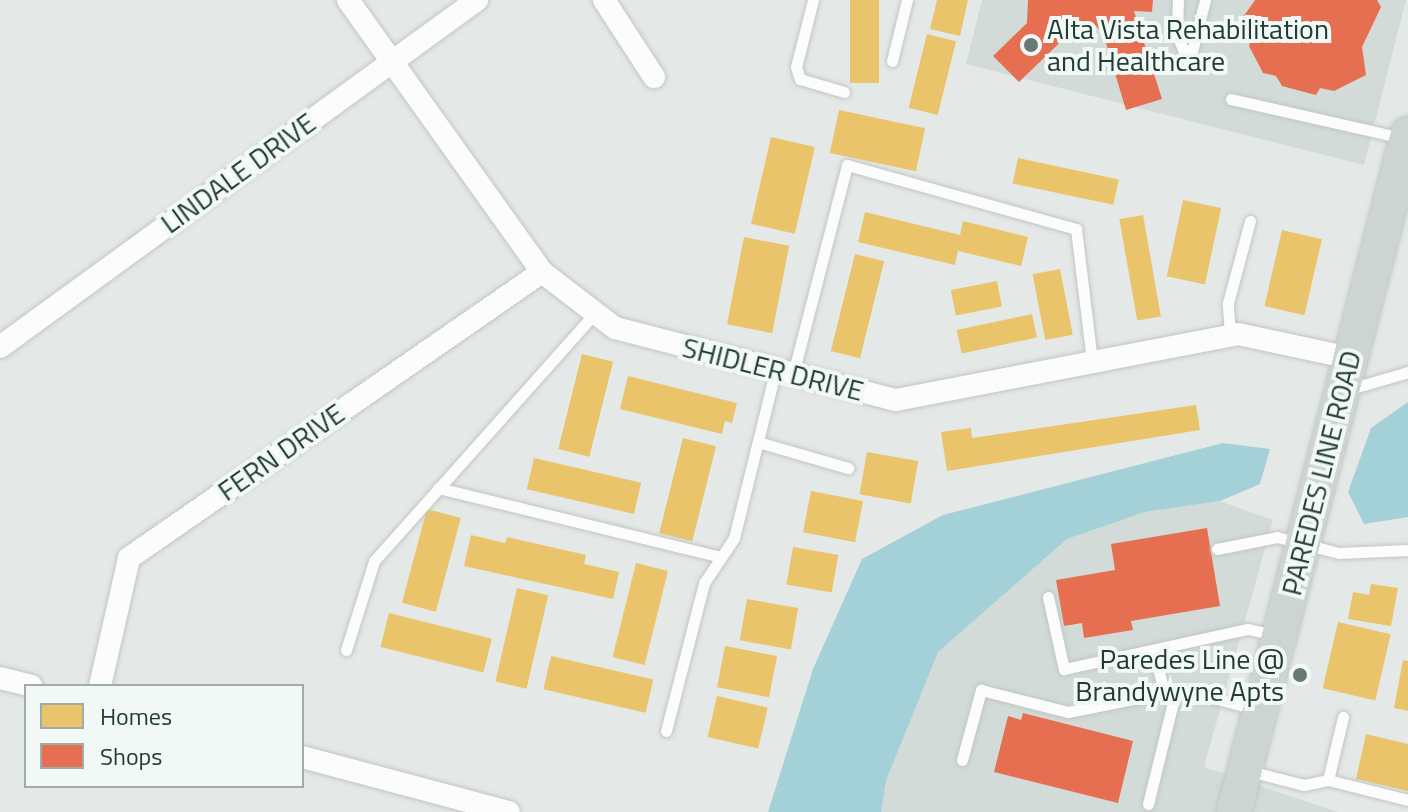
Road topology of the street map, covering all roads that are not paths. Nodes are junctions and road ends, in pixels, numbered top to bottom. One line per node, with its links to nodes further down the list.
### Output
1 (348, 0): 8 (street, SHIDLER DRIVE)
2 (477, 0): 8 (street, LINDALE DRIVE)
3 (604, 0): 10 (street)
4 (813, 0): 11 (lane)
5 (907, 0): 9 (lane)
6 (1178, 0): 7 (lane)
7 (1205, 0)
8 (390, 61): 15 (street, SHIDLER DRIVE); 18 (street, LINDALE DRIVE)
9 (892, 61)
10 (654, 77)
11 (844, 92)
12 (1231, 99): 13 (lane)
13 (1406, 155): 19 (main road, PAREDES LINE ROAD)
14 (1250, 221): 17 (lane)
15 (542, 272): 16 (street, SHIDLER DRIVE); 37 (street, FERN DRIVE)
16 (595, 313): 22 (street, SHIDLER DRIVE); 26 (lane)
17 (1230, 335): 19 (street, SHIDLER DRIVE); 20 (street, SHIDLER DRIVE)
18 (0, 347)
19 (1350, 358): 23 (main road, PAREDES LINE ROAD)
20 (1092, 362): 22 (street, SHIDLER DRIVE); 22 (lane)
21 (1408, 372): 23 (lane)
22 (784, 374): 24 (lane)
23 (1341, 391): 27 (main road, PAREDES LINE ROAD)
24 (758, 442): 25 (lane); 30 (lane)
25 (848, 468)
26 (438, 488): 30 (lane); 33 (lane)
27 (1303, 543): 28 (lane); 29 (lane); 32 (main road, PAREDES LINE ROAD)
28 (1217, 549)
29 (1408, 550)
30 (721, 557): 41 (lane)
31 (1048, 597): 34 (lane)
32 (1279, 637): 34 (lane); 39 (main road, PAREDES LINE ROAD)
33 (346, 650)
34 (1154, 650): 38 (lane)
35 (0, 678): 36 (street)
36 (24, 684)
37 (100, 684)
38 (1170, 694): 39 (lane); 43 (lane); 47 (lane)
39 (1260, 710): 44 (main road, PAREDES LINE ROAD)
40 (1343, 717): 45 (lane)
41 (666, 731)
42 (304, 758): 48 (street)
43 (962, 760)
44 (1245, 770): 45 (lane); 49 (main road, PAREDES LINE ROAD)
45 (1328, 780): 46 (lane)
46 (1408, 800)
47 (1148, 804)
48 (509, 812)
49 (1234, 812)

